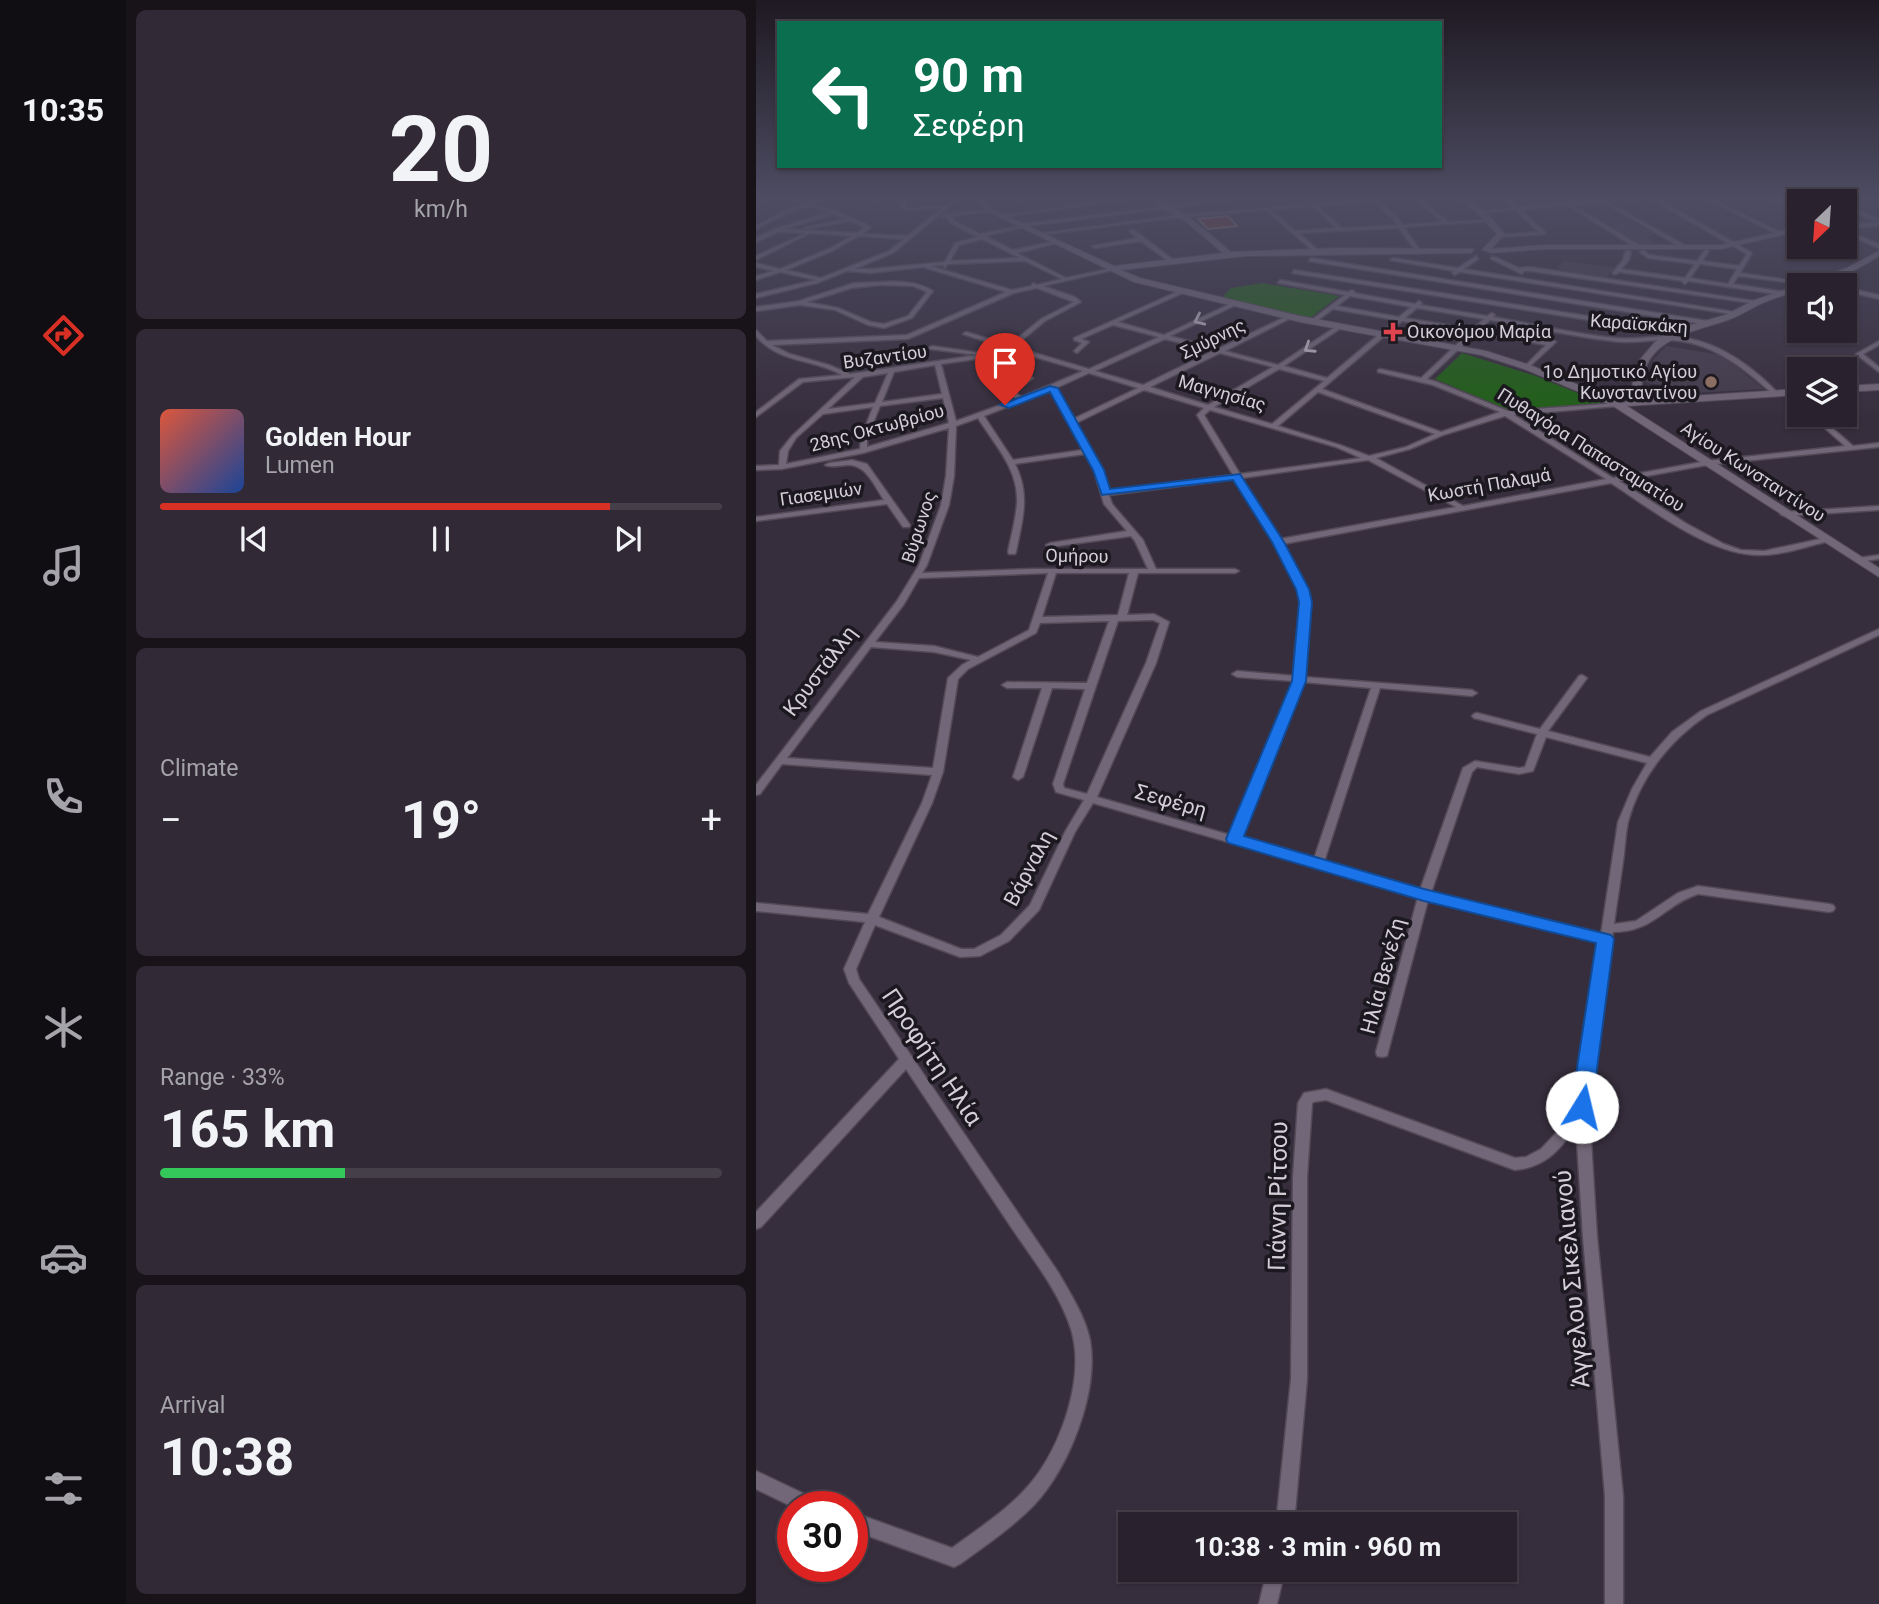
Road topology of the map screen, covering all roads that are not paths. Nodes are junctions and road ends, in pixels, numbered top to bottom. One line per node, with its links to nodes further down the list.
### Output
1 (774, 271): 18 (street)
2 (842, 271): 23 (street)
3 (887, 271): 31 (street)
4 (939, 271): 19 (street)
5 (1050, 271): 22 (street)
6 (1110, 271): 22 (street)
7 (1112, 271): 33 (street)
8 (1118, 271): 35 (main road, Αγίου Κωνσταντίνου)
9 (1380, 271): 27 (street); 29 (street)
10 (1457, 271): 27 (street)
11 (1463, 271): 28 (street)
12 (1520, 271): 28 (street)
13 (1543, 271): 24 (street)
14 (1617, 271): 24 (street)
15 (1624, 271): 25 (street)
16 (1693, 271): 25 (street)
17 (1739, 271): 26 (street); 32 (street)
18 (778, 272): 21 (street); 23 (street)
19 (943, 272): 36 (street)
20 (1294, 272): 29 (street); 44 (street, Καραϊσκάκη)
21 (756, 278)
22 (1064, 278): 30 (street)
23 (822, 280): 45 (street)
24 (1609, 280): 34 (street); 38 (street)
25 (1687, 280): 32 (street); 34 (street)
26 (1787, 280)
27 (1445, 281): 37 (street); 41 (street)
28 (1527, 281): 37 (street); 38 (street)
29 (1364, 283): 41 (street); 44 (street)
30 (1033, 285): 33 (street); 36 (street)
31 (850, 286): 49 (street); 58 (street)
32 (1728, 286): 42 (street)
33 (1042, 288): 43 (street); 83 (street, Βυζαντίου)
34 (1679, 290): 47 (street); 48 (street)
35 (1183, 291): 50 (main road, Αγίου Κωνσταντίνου); 65 (street)
36 (1012, 292): 43 (street); 54 (street)
37 (1516, 292): 51 (street); 52 (street)
38 (1598, 292): 47 (street); 51 (street)
39 (1787, 292): 42 (main road)
40 (1857, 292): 46 (street)
41 (1430, 293): 52 (street); 53 (street)
42 (1782, 293): 48 (main road)
43 (1020, 295): 54 (street)
44 (1349, 295): 53 (street, Καραϊσκάκη); 55 (street)
45 (756, 296)
46 (1879, 297)
47 (1670, 302): 57 (street); 59 (street)
48 (1758, 302): 57 (main road)
49 (800, 303): 56 (street); 58 (street)
50 (1234, 304): 60 (main road, Αγίου Κωνσταντίνου); 76 (street, 28ης Οκτωβρίου, one-way to 76)
51 (1588, 304): 59 (street); 61 (street)
52 (1503, 305): 61 (street); 62 (street)
53 (1416, 306): 62 (street, Καραϊσκάκη); 63 (street)
54 (976, 307): 67 (street)
55 (1332, 307): 63 (street); 64 (street)
56 (756, 309)
57 (1738, 313): 66 (main road)
58 (912, 315): 67 (street)
59 (1659, 315): 66 (street); 69 (street)
60 (1289, 317): 64 (main road, Αγίου Κωνσταντίνου); 85 (street, Σμύρνης)
61 (1576, 317): 69 (street)
62 (1489, 318): 70 (street); 71 (street, Καραϊσκάκη)
63 (1400, 319): 70 (street); 75 (street)
64 (1312, 322): 68 (main road, Αγίου Κωνσταντίνου)
65 (1113, 323): 76 (street); 84 (street)
66 (1708, 323): 73 (main road)
67 (936, 325): 78 (street)
68 (1339, 327): 75 (main road, Αγίου Κωνσταντίνου); 88 (street, one-way to 88)
69 (1648, 328): 73 (street)
70 (1474, 331): 80 (street); 82 (street)
71 (1563, 331): 77 (street, Καραϊσκάκη); 80 (street)
72 (756, 332): 78 (street)
73 (1677, 332): 77 (main road)
74 (966, 334): 83 (street, Μαγνησίας)
75 (1381, 334): 82 (main road, Αγίου Κωνσταντίνου); 98 (street)
76 (1165, 336): 85 (street); 93 (street, 28ης Οκτωβρίου)
77 (1667, 338): 105 (street, Καραϊσκάκη); 108 (main road)
78 (766, 343): 95 (street)
79 (1879, 343): 91 (street)
80 (1550, 344): 89 (street)
81 (932, 348): 86 (street)
82 (1457, 348): 89 (main road, Αγίου Κωνσταντίνου); 97 (street)
83 (1008, 349): 86 (street, Βυζαντίου); 93 (street, Μαγνησίας)
84 (1077, 351)
85 (1220, 351): 88 (street); 101 (street, Σμύρνης)
86 (991, 356): 87 (street, Βυζαντίου)
87 (938, 363): 90 (street, Βυζαντίου); 106 (street, Βύρωνος)
88 (1278, 367): 98 (street); 110 (street)
89 (1527, 367): 109 (main road, Αγίου Κωνσταντίνου)
90 (892, 370): 94 (street, Βυζαντίου); 111 (street)
91 (1879, 370)
92 (1380, 371): 97 (street, Πυθαγόρα Παπασταματίου)
93 (1091, 372): 100 (street, 28ης Οκτωβρίου); 101 (street, Μαγνησίας)
94 (861, 375): 95 (street, Βυζαντίου); 112 (street)
95 (851, 377): 115 (street, Βυζαντίου)
96 (1030, 378): 107 (street)
97 (1424, 379): 113 (street, Πυθαγόρα Παπασταματίου)
98 (1329, 380): 103 (street)
99 (1879, 387): 102 (main road)
100 (1053, 388): 107 (street, 28ης Οκτωβρίου); 116 (street)
101 (1146, 388): 110 (street, Μαγνησίας); 116 (street, Σμύρνης)
102 (1857, 388)
103 (1319, 390): 118 (street); 120 (street)
104 (1787, 392): 105 (main road)
105 (1775, 393): 108 (main road)
106 (946, 396): 111 (street); 117 (street, Βύρωνος)
107 (1022, 399): 114 (street, 28ης Οκτωβρίου)
108 (1636, 401): 109 (main road)
109 (1614, 403): 113 (street); 128 (main road, Αγίου Κωνσταντίνου)
110 (1210, 405): 118 (street, Μαγνησίας); 131 (street)
111 (877, 406): 112 (street); 123 (street)
112 (822, 412): 129 (street)
113 (1507, 413): 120 (street); 132 (street, Πυθαγόρα Παπασταματίου)
114 (979, 414): 117 (street, 28ης Οκτωβρίου); 127 (street)
115 (756, 415)
116 (1073, 422): 124 (street)
117 (953, 424): 123 (street, 28ης Οκτωβρίου); 152 (street, Βύρωνος)
118 (1275, 425): 125 (street, Μαγνησίας)
119 (1827, 427): 122 (street)
120 (1441, 434): 125 (street)
121 (1879, 445): 122 (street, Κωστή Παλαμά)
122 (1851, 448): 128 (street, Κωστή Παλαμά)
123 (863, 451): 126 (street, 28ης Οκτωβρίου)
124 (1089, 451): 127 (street); 133 (street)
125 (1369, 458): 131 (street); 135 (street, Μαγνησίας)
126 (809, 462): 129 (street, 28ης Οκτωβρίου); 134 (street)
127 (1011, 463): 144 (street)
128 (1707, 463): 132 (street, Κωστή Παλαμά); 137 (main road, Αγίου Κωνσταντίνου)
129 (782, 467): 130 (street, 28ης Οκτωβρίου)
130 (756, 468)
131 (1236, 476): 133 (street); 142 (street)
132 (1610, 480): 135 (street, Κωστή Παλαμά); 141 (street, Πυθαγόρα Παπασταματίου)
133 (1106, 493): 140 (street)
134 (890, 501): 138 (street, Γιασεμιών); 139 (street)
135 (1460, 506): 142 (street, Κωστή Παλαμά)
136 (1879, 508): 137 (street)
137 (1784, 514): 141 (main road, Αγίου Κωνσταντίνου)
138 (756, 520)
139 (906, 525)
140 (1133, 533): 143 (street); 150 (street)
141 (1825, 540): 146 (main road, Αγίου Κωνσταντίνου)
142 (1278, 542): 160 (street)
143 (1050, 545)
144 (1012, 552)
145 (1879, 557): 146 (street)
146 (1858, 560): 151 (main road, Αγίου Κωνσταντίνου)
147 (1054, 571): 149 (street, Ομήρου); 152 (street, Ομήρου); 154 (street, Προφήτη Ηλία)
148 (1235, 571): 150 (street, Ομήρου)
149 (1135, 572): 150 (street, Ομήρου); 153 (street)
150 (1154, 572)
151 (1879, 573)
152 (919, 576): 156 (street, Κρυστάλλη)
153 (1118, 618): 154 (street); 163 (street); 173 (street, Βάρναλη)
154 (1037, 620): 157 (street, Προφήτη Ηλία)
155 (1879, 632): 169 (street, Άγγελου Σικελιανού)
156 (868, 644): 157 (street); 168 (street, Κρυστάλλη)
157 (977, 659): 170 (street, Προφήτη Ηλία)
158 (1237, 674): 160 (street)
159 (1581, 678): 167 (street)
160 (1299, 681): 164 (street); 174 (street)
161 (1007, 685): 162 (street)
162 (1048, 685): 163 (street); 171 (street)
163 (1090, 686): 173 (street, Σεφέρη)
164 (1376, 686): 165 (street); 175 (street)
165 (1472, 693)
166 (1478, 716): 167 (street)
167 (1543, 732): 169 (street); 176 (street, Ηλία Βενέζη)
168 (781, 761): 170 (street); 172 (street, Κρυστάλλη)
169 (1653, 761): 180 (street, Άγγελου Σικελιανού)
170 (938, 772): 179 (street, Προφήτη Ηλία)
171 (1018, 777)
172 (756, 793)
173 (1091, 798): 174 (street, Σεφέρη); 179 (street, Βάρναλη)
174 (1234, 839): 175 (street, Σεφέρη)
175 (1318, 864): 176 (street, Σεφέρη)
176 (1424, 895): 180 (street, Σεφέρη); 181 (street, Ηλία Βενέζη)
177 (756, 907): 179 (street, Βάρναλη)
178 (1829, 908): 180 (street)
179 (872, 919): 182 (street, Προφήτη Ηλία)
180 (1606, 934): 183 (street, Άγγελου Σικελιανού)
181 (1382, 1052)
182 (905, 1061): 184 (street); 188 (street, Προφήτη Ηλία)
183 (1582, 1107): 187 (street, Γιάννη Ρίτσου); 191 (street, Άγγελου Σικελιανού)
184 (756, 1222)
185 (756, 1480): 186 (street)
186 (779, 1491)
187 (1286, 1512)
188 (868, 1527)
189 (1273, 1582): 190 (street)
190 (1268, 1604)
191 (1614, 1604)

